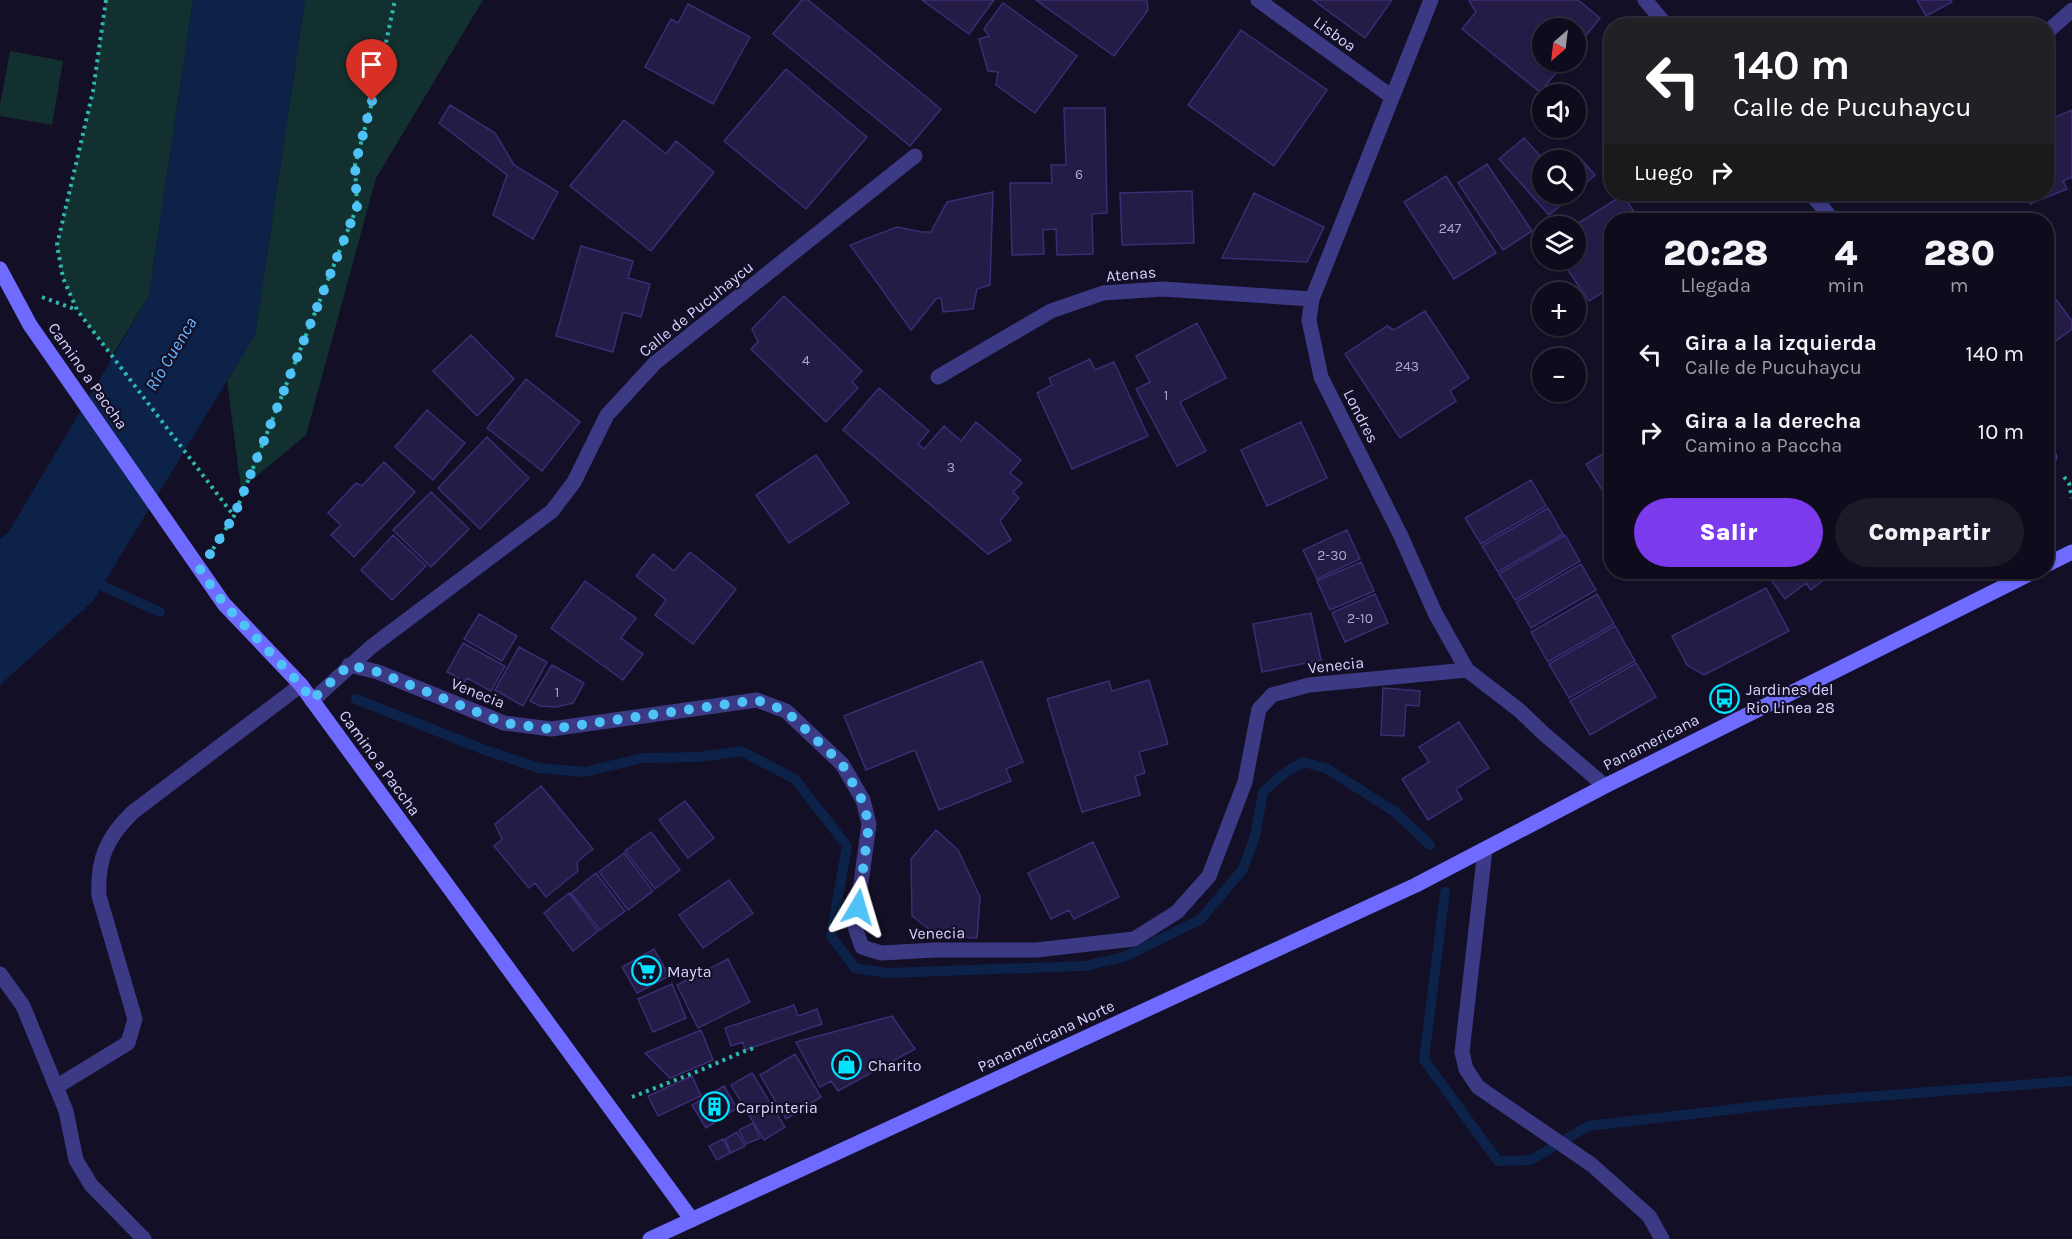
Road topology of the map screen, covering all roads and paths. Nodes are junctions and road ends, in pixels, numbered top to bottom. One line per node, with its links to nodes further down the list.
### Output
1 (106, 0): 16 (path)
2 (395, 0): 16 (path)
3 (1258, 0): 9 (street, Lisboa)
4 (1431, 0): 9 (street, Londres)
5 (1646, 0): 7 (street)
6 (2072, 10): 8 (street)
7 (1661, 18)
8 (2054, 26)
9 (1392, 96): 14 (street, Londres)
10 (915, 156): 21 (street, Calle de Pucuhaycu)
11 (1816, 201): 12 (street)
12 (1827, 213)
13 (0, 269): 19 (main road, Camino a Paccha)
14 (1312, 299): 15 (street, Atenas); 22 (street, Londres)
15 (938, 377)
16 (234, 516): 19 (path)
17 (2072, 552): 18 (main road)
18 (2054, 561)
19 (200, 570): 23 (main road, Camino a Paccha)
20 (2019, 579): 25 (main road, Panamericana)
21 (349, 665): 22 (street, Venecia); 24 (street, Calle de Pucuhaycu)
22 (1467, 669): 25 (street, Londres)
23 (301, 685): 24 (main road, Camino a Paccha); 30 (street)
24 (312, 700): 31 (main road, Camino a Paccha)
25 (1605, 786): 26 (main road, Panamericana)
26 (1485, 850): 27 (main road, Panamericana); 35 (street)
27 (1416, 885): 32 (main road, Panamericana Norte)
28 (0, 974): 30 (street)
29 (758, 1047): 31 (path)
30 (56, 1087): 33 (street)
31 (609, 1106): 32 (main road, Camino a Paccha)
32 (692, 1220): 34 (main road)
33 (144, 1239)
34 (650, 1239)
35 (1662, 1239)

